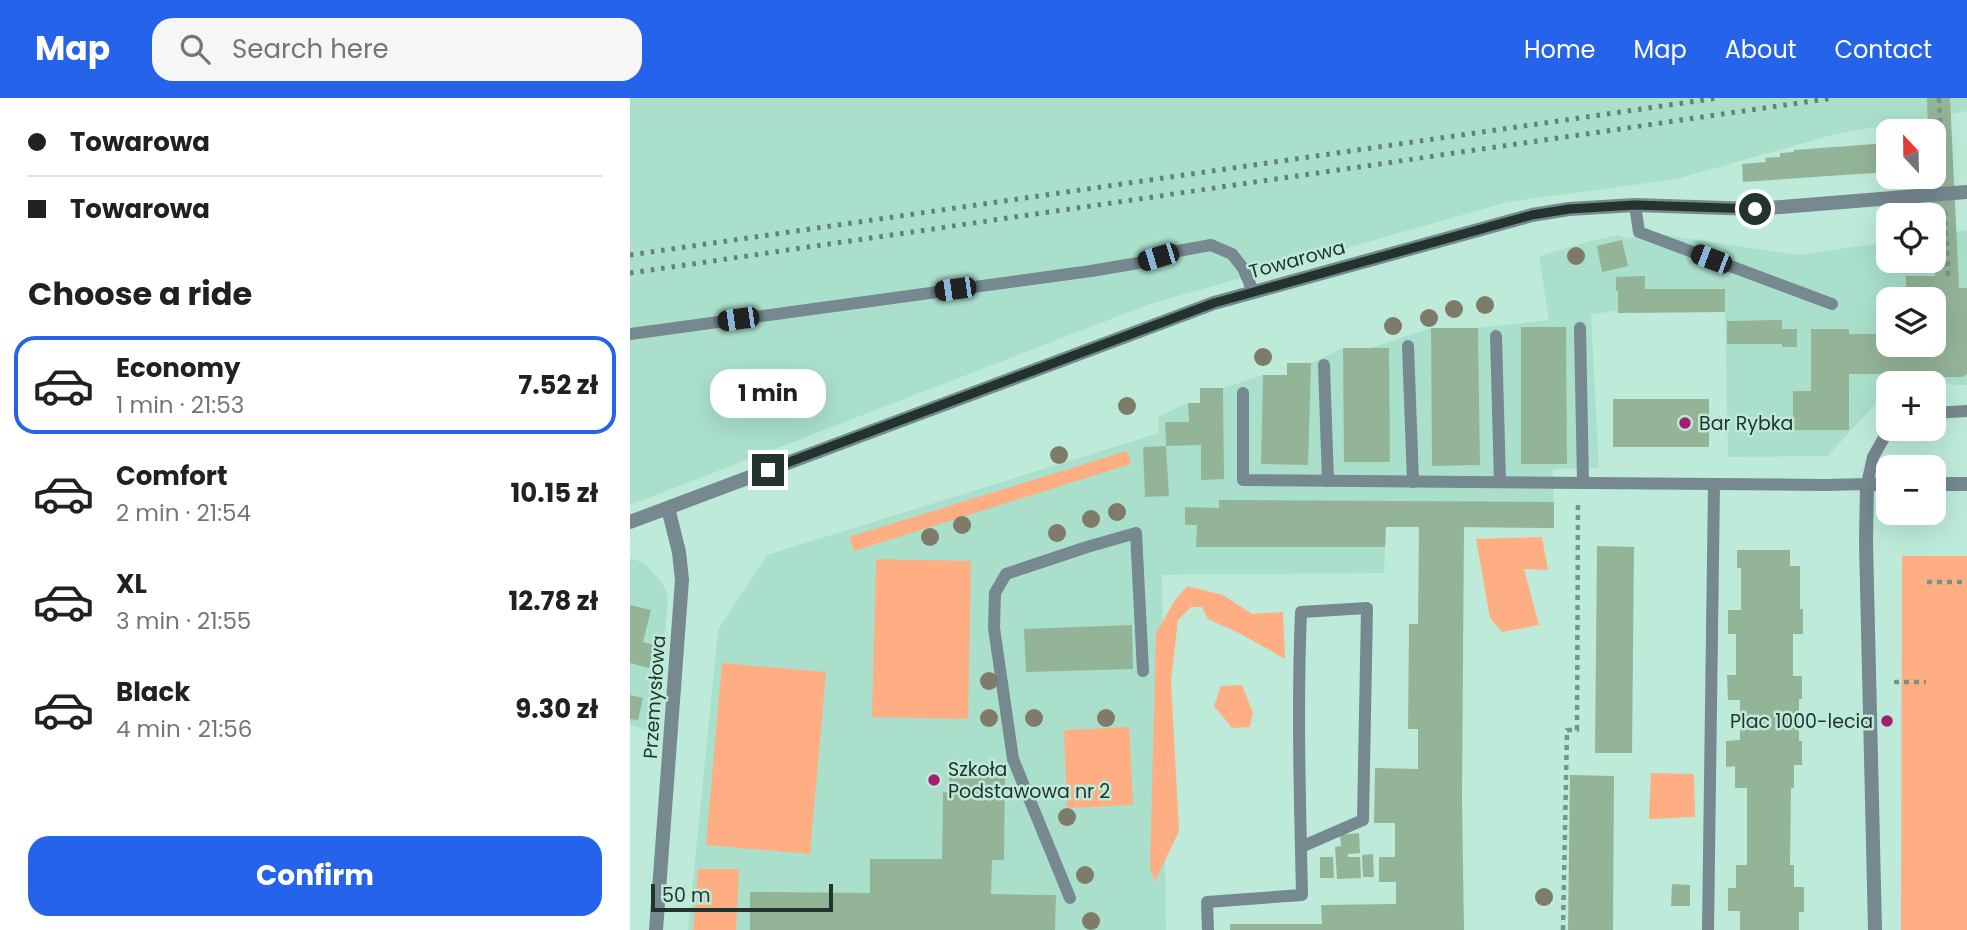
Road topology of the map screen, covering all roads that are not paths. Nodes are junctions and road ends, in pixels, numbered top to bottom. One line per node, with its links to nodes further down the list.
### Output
1 (1967, 192): 2 (street, Towarowa)
2 (1635, 205): 3 (street, Towarowa); 4 (lane)
3 (1253, 291): 6 (lane); 23 (street, Towarowa)
4 (1832, 304)
5 (1580, 328): 17 (lane)
6 (630, 334)
7 (1496, 336): 16 (lane)
8 (1408, 345): 15 (lane)
9 (1324, 365): 14 (lane)
10 (1243, 393): 14 (lane)
11 (1967, 411): 12 (lane)
12 (1946, 412)
13 (1882, 441): 19 (lane)
14 (1328, 481): 15 (lane)
15 (1413, 482): 16 (lane)
16 (1500, 482): 17 (lane)
17 (1581, 483): 18 (lane)
18 (1714, 484): 19 (lane); 30 (lane)
19 (1867, 484): 20 (street); 31 (street)
20 (1876, 484)
21 (1946, 484): 22 (street)
22 (1967, 484)
23 (668, 508): 24 (street); 28 (street, Przemysłowa)
24 (630, 522)
25 (1143, 671): 27 (lane)
26 (1301, 847): 26 (lane); 29 (lane)
27 (1070, 898)
28 (656, 930)
29 (1208, 930)
30 (1708, 930)
31 (1875, 930)

